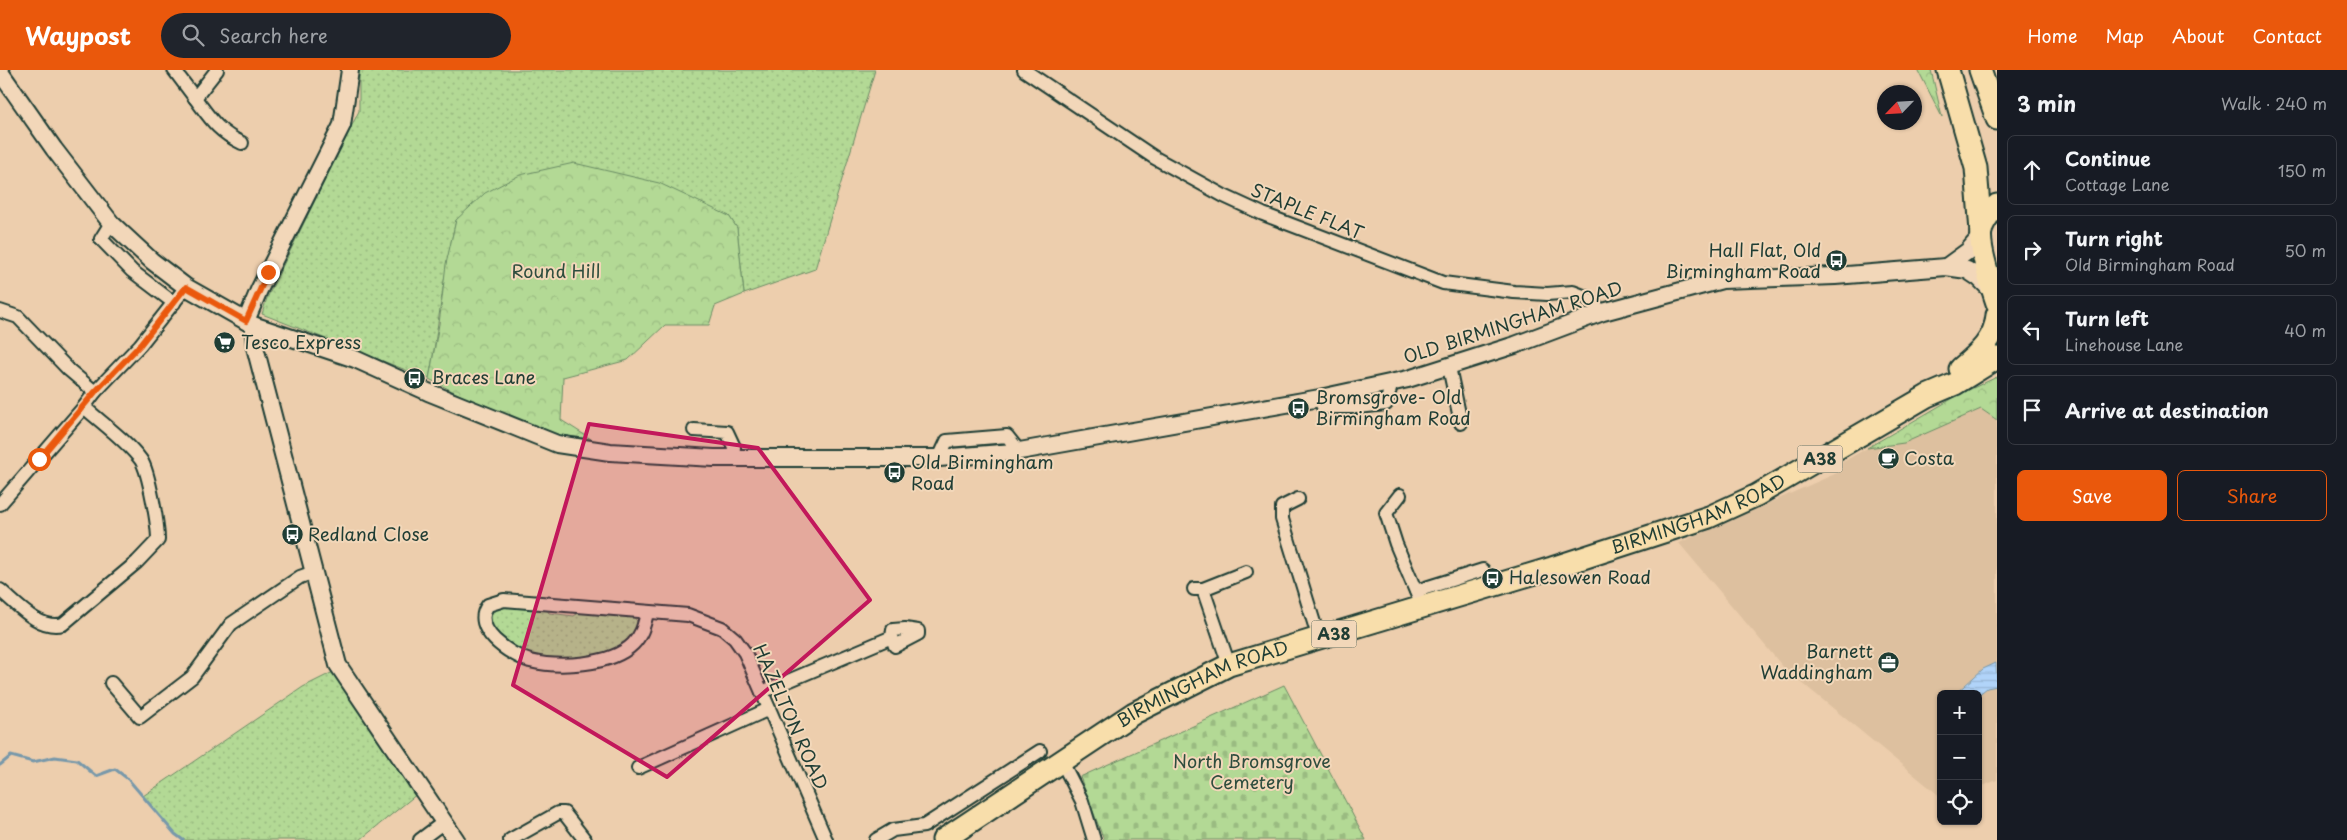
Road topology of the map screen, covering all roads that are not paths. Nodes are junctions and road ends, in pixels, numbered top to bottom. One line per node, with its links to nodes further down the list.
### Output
1 (174, 70): 8 (street)
2 (217, 70): 8 (street)
3 (350, 70): 21 (main road)
4 (1024, 70): 19 (street, STAPLE FLAT)
5 (1948, 70): 13 (highway)
6 (1980, 70): 9 (highway)
7 (0, 72): 12 (main road, OLD BIRMINGHAM ROAD)
8 (195, 98): 10 (street)
9 (1997, 119)
10 (242, 143)
11 (1997, 205): 13 (highway)
12 (111, 223): 15 (main road, OLD BIRMINGHAM ROAD); 17 (street)
13 (1981, 234): 14 (main road, OLD BIRMINGHAM ROAD); 16 (highway)
14 (1946, 267): 16 (main road, OLD BIRMINGHAM ROAD); 19 (main road, OLD BIRMINGHAM ROAD)
15 (186, 287): 17 (street); 21 (main road, OLD BIRMINGHAM ROAD)
16 (1995, 298)
17 (174, 303): 24 (street)
18 (0, 311): 24 (street)
19 (1603, 312): 23 (main road, OLD BIRMINGHAM ROAD)
20 (1997, 315): 25 (highway, BIRMINGHAM ROAD / A38)
21 (250, 323): 29 (main road, OLD BIRMINGHAM ROAD); 34 (main road)
22 (1997, 358): 25 (highway, BIRMINGHAM ROAD / A38)
23 (1449, 368): 27 (street); 29 (main road, OLD BIRMINGHAM ROAD)
24 (95, 392): 26 (street)
25 (1927, 396): 37 (highway, BIRMINGHAM ROAD / A38)
26 (84, 407): 32 (street); 36 (street)
27 (1461, 423)
28 (694, 430): 29 (street)
29 (733, 458)
30 (1400, 495): 37 (street)
31 (1298, 499): 40 (street)
32 (0, 504)
33 (1483, 570): 37 (street)
34 (314, 572): 42 (street); 48 (main road)
35 (1246, 572): 41 (street)
36 (0, 590)
37 (1419, 599): 40 (highway, BIRMINGHAM ROAD / A38)
38 (647, 613): 38 (street, HAZELTON ROAD); 43 (street, HAZELTON ROAD)
39 (892, 637): 43 (street)
40 (1319, 638): 41 (highway, BIRMINGHAM ROAD / A38)
41 (1229, 665): 46 (highway, BIRMINGHAM ROAD / A38)
42 (111, 683)
43 (762, 692): 44 (street, HAZELTON ROAD)
44 (769, 710): 47 (street); 53 (street, HAZELTON ROAD)
45 (1040, 751): 54 (street)
46 (1062, 762): 55 (highway, BIRMINGHAM ROAD / A38); 56 (street)
47 (638, 768)
48 (444, 822): 49 (street); 50 (main road)
49 (420, 840)
50 (456, 840)
51 (510, 840): 52 (street)
52 (585, 840)
53 (826, 840)
54 (876, 840)
55 (943, 840)
56 (1094, 840)

